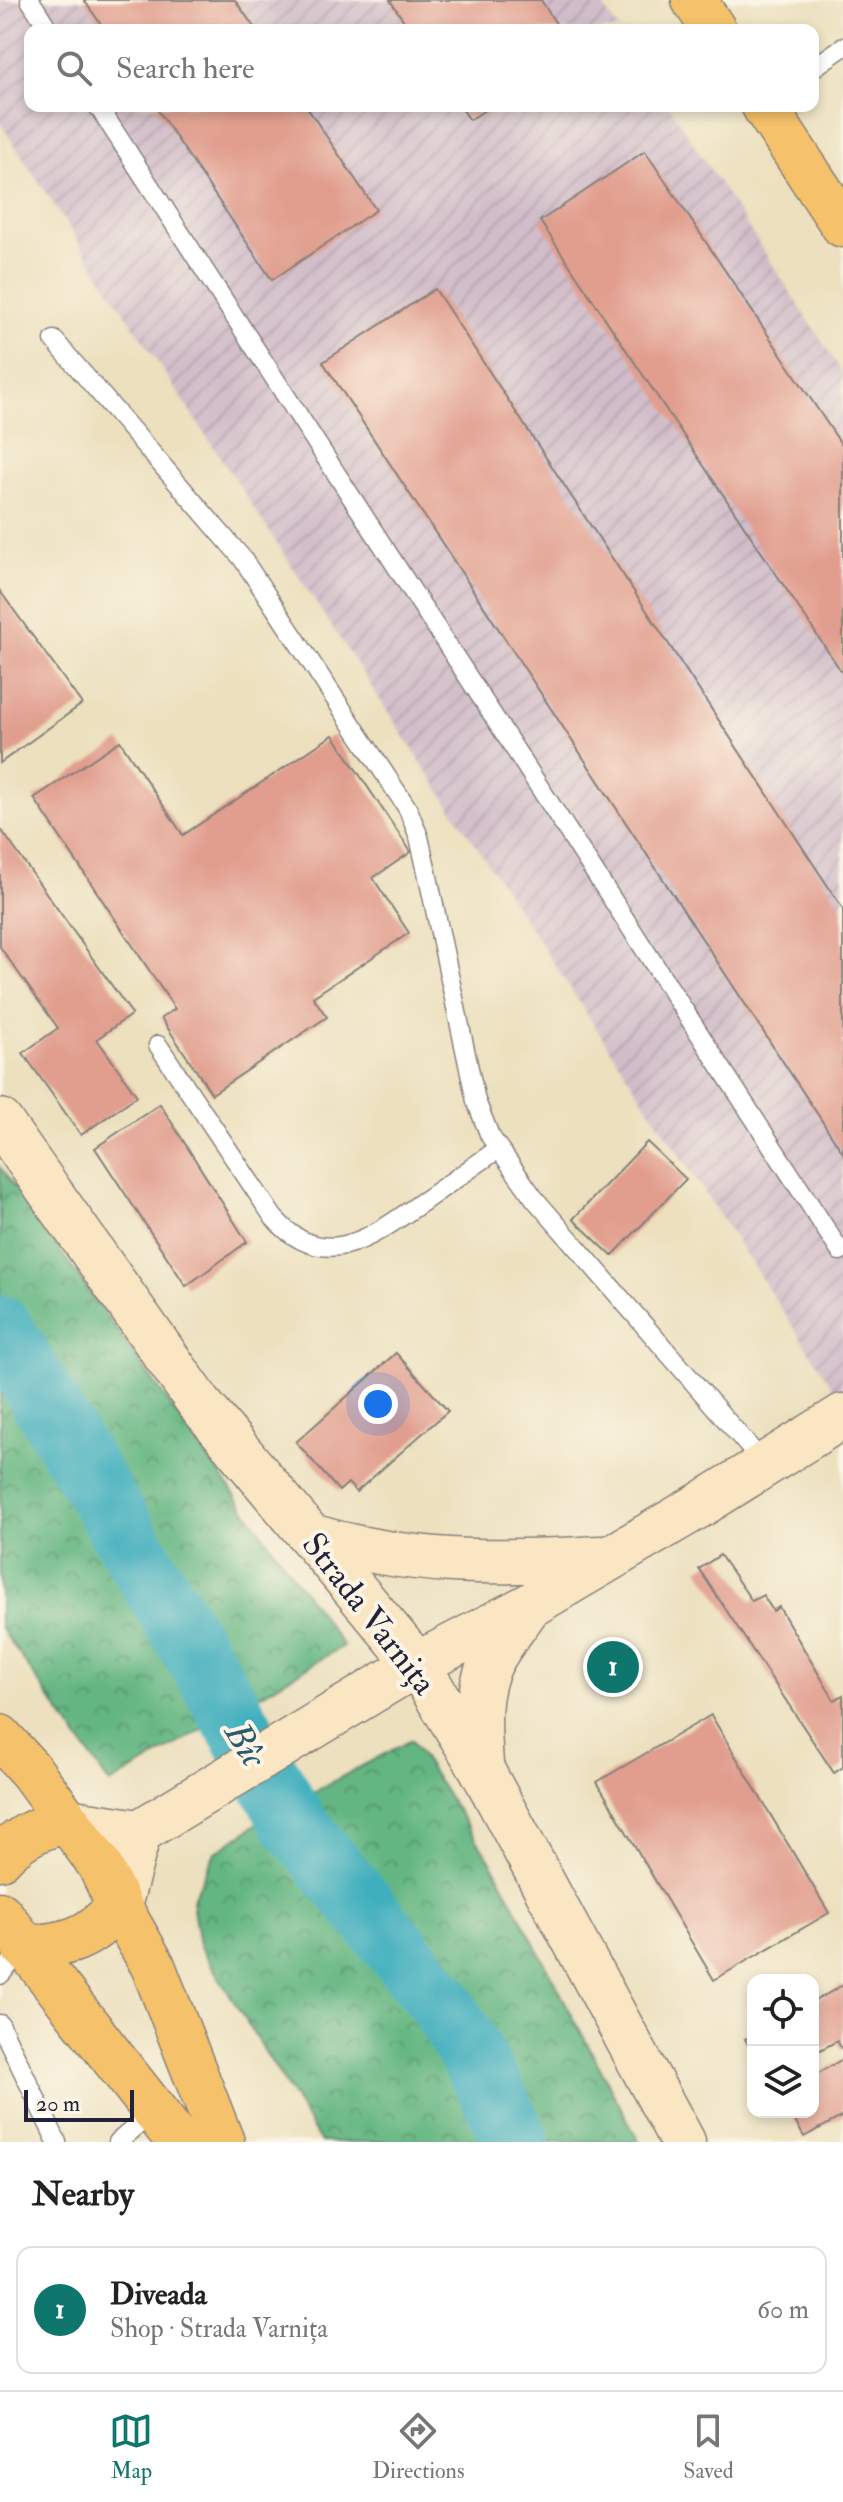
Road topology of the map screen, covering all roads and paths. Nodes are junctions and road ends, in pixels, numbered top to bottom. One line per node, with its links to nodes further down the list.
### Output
1 (30, 0): 3 (lane)
2 (694, 0): 4 (main road)
3 (45, 24)
4 (710, 24)
5 (843, 47): 6 (lane)
6 (819, 64)
7 (102, 112): 14 (lane)
8 (768, 112): 9 (main road)
9 (843, 225)
10 (54, 340): 13 (lane)
11 (158, 1045): 13 (lane)
12 (0, 1121): 17 (street, Strada Varnița)
13 (498, 1149): 16 (lane)
14 (840, 1251)
15 (843, 1416): 16 (street)
16 (765, 1465): 18 (street)
17 (310, 1536): 18 (street); 20 (street, Strada Varnița)
18 (611, 1558): 19 (street)
19 (529, 1606): 20 (street); 22 (street)
20 (417, 1664): 22 (street, Strada Varnița); 24 (street)
21 (0, 1737): 23 (main road)
22 (481, 1768): 33 (street, Strada Varnița)
23 (67, 1821): 24 (street); 25 (main road); 26 (main road)
24 (153, 1824): 26 (street)
25 (0, 1858)
26 (119, 1906): 27 (main road); 32 (main road)
27 (8, 1946): 29 (main road)
28 (0, 2024): 30 (lane)
29 (166, 2126): 31 (lane)
30 (57, 2142)
31 (118, 2142)
32 (222, 2142)
33 (683, 2142)

